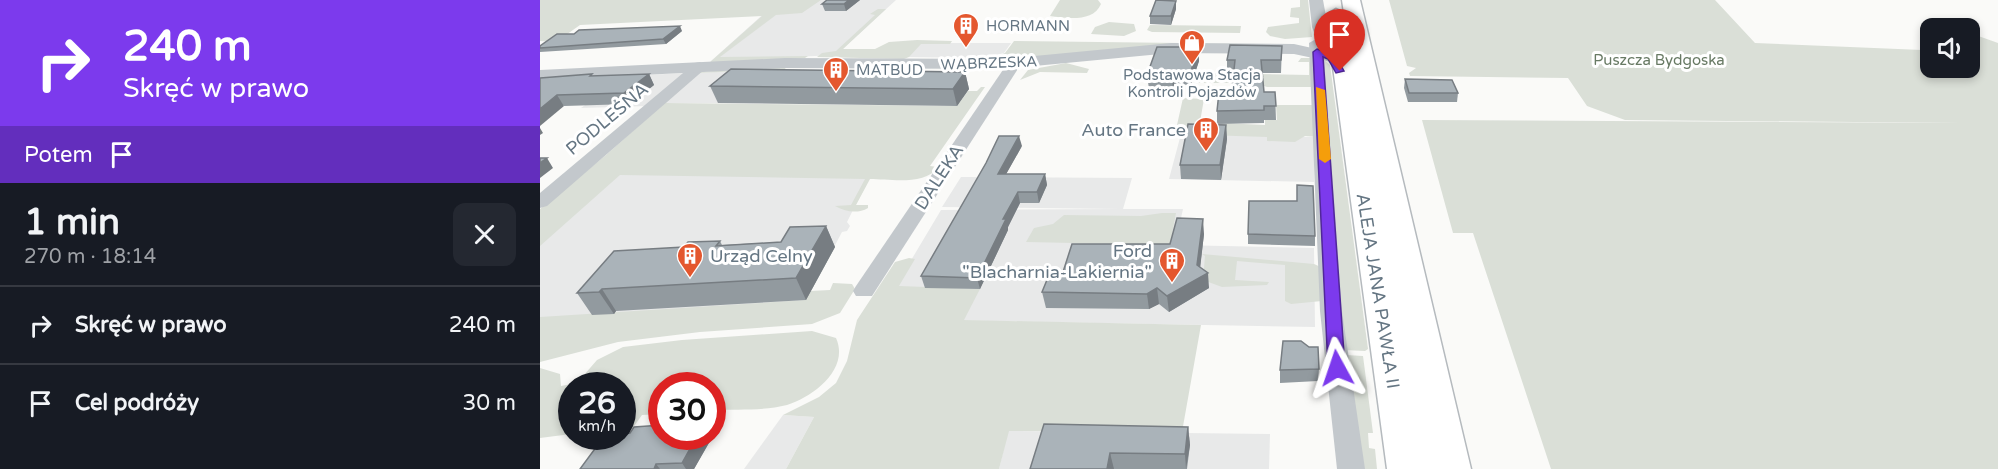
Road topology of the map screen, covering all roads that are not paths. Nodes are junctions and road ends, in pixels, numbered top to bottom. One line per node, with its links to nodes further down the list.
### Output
1 (1316, 0): 4 (street)
2 (1334, 0): 8 (main road)
3 (1351, 0): 9 (main road)
4 (1322, 47): 5 (street, WĄBRZESKA); 8 (main road); 12 (street, ALEJA JANA PAWŁA II)
5 (1014, 64): 6 (street, WĄBRZESKA); 11 (street, DALEKA)
6 (700, 66): 7 (street, WĄBRZESKA); 10 (street, PODLEŚNA)
7 (540, 75)
8 (1345, 79): 9 (main road)
9 (1363, 115): 13 (main road, ALEJA JANA PAWŁA II); 14 (main road, ALEJA JANA PAWŁA II)
10 (540, 202)
11 (864, 291)
12 (1351, 469)
13 (1408, 469)
14 (1450, 469)

